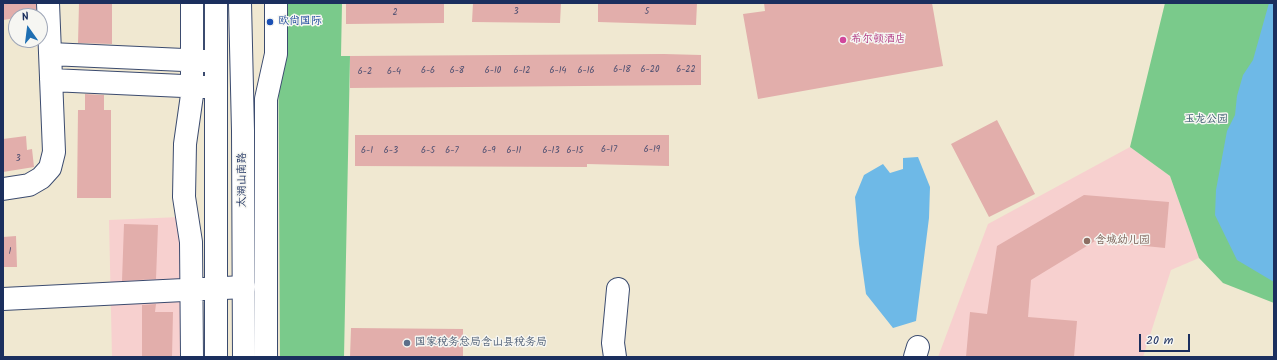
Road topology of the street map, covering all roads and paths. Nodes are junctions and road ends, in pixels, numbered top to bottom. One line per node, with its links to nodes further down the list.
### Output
1 (48, 3): 6 (street)
2 (192, 3): 7 (street)
3 (216, 3): 8 (street)
4 (240, 3): 13 (street, 太湖山南路)
5 (276, 3): 21 (street)
6 (50, 54): 7 (street); 9 (street)
7 (192, 60): 8 (street); 10 (street)
8 (216, 62): 11 (street)
9 (51, 80): 10 (street); 12 (street)
10 (192, 87): 11 (street); 16 (street)
11 (216, 88): 14 (street)
12 (3, 189)
13 (244, 287): 14 (street); 20 (street, 太湖山南路)
14 (216, 289): 16 (street); 19 (street)
15 (618, 289): 22 (street)
16 (192, 290): 17 (street); 18 (street)
17 (3, 299)
18 (192, 357)
19 (216, 357)
20 (244, 357)
21 (266, 357)
22 (615, 357)

